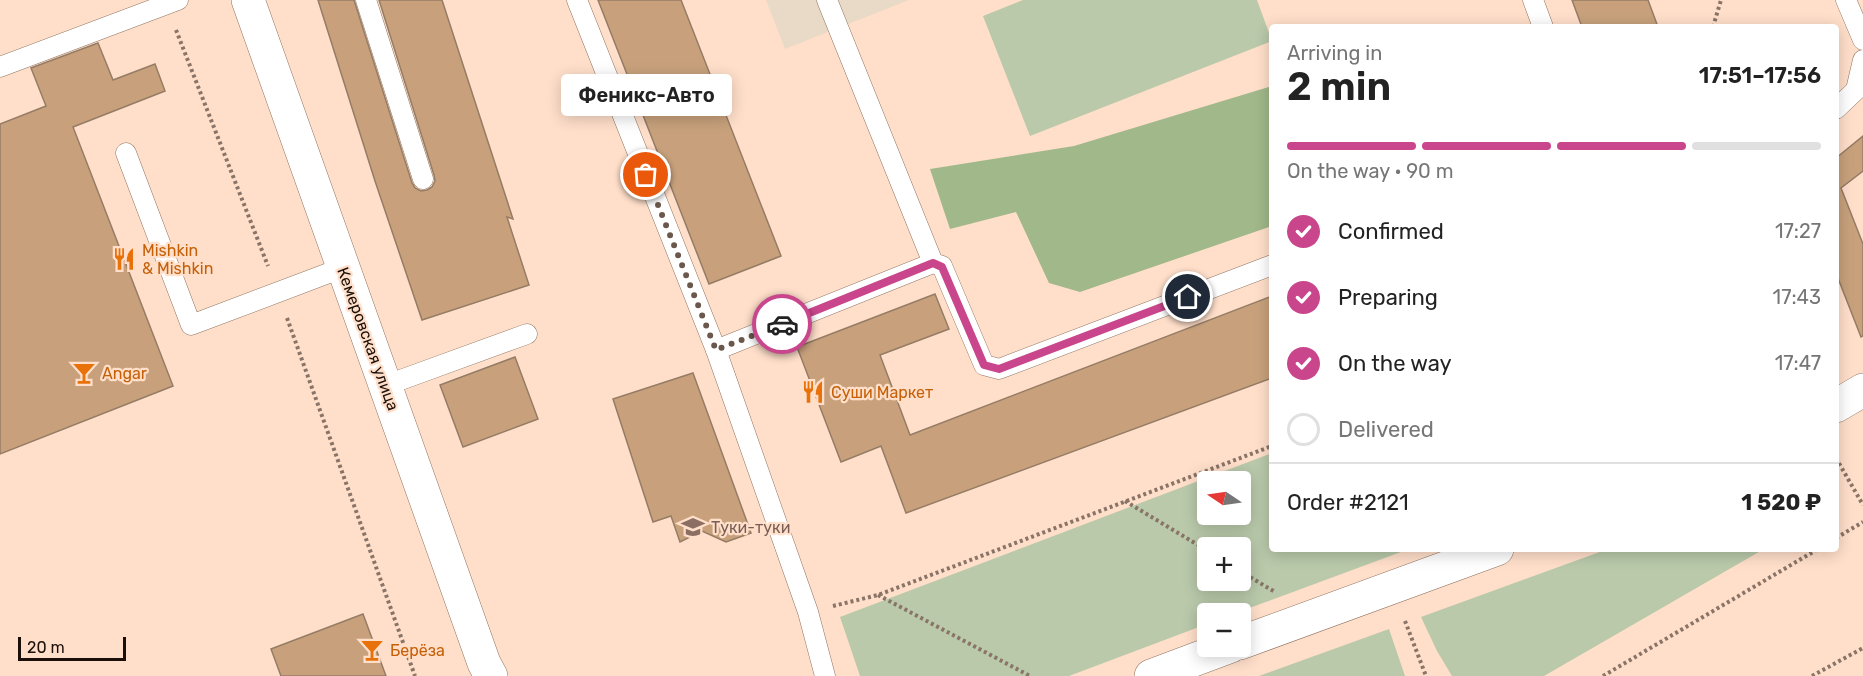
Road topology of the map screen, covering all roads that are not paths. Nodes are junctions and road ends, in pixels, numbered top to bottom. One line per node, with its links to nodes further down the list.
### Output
1 (178, 0): 11 (lane)
2 (248, 0): 17 (street, Кемеровская улица)
3 (366, 0): 14 (lane)
4 (577, 0): 19 (lane)
5 (827, 0): 15 (lane)
6 (1533, 0): 8 (lane)
7 (1846, 0): 9 (lane)
8 (1542, 24)
9 (1863, 40)
10 (1863, 60): 12 (lane)
11 (0, 67)
12 (1839, 106)
13 (126, 153): 17 (lane)
14 (423, 179)
15 (933, 263): 16 (lane); 19 (lane)
16 (1269, 266)
17 (342, 268): 20 (street, Кемеровская улица)
18 (527, 334): 20 (lane)
19 (716, 350): 25 (lane)
20 (384, 386): 24 (street, Кемеровская улица)
21 (1489, 552): 22 (street)
22 (1251, 639)
23 (1202, 657): 26 (street)
24 (491, 676)
25 (825, 676)
26 (1151, 676)

